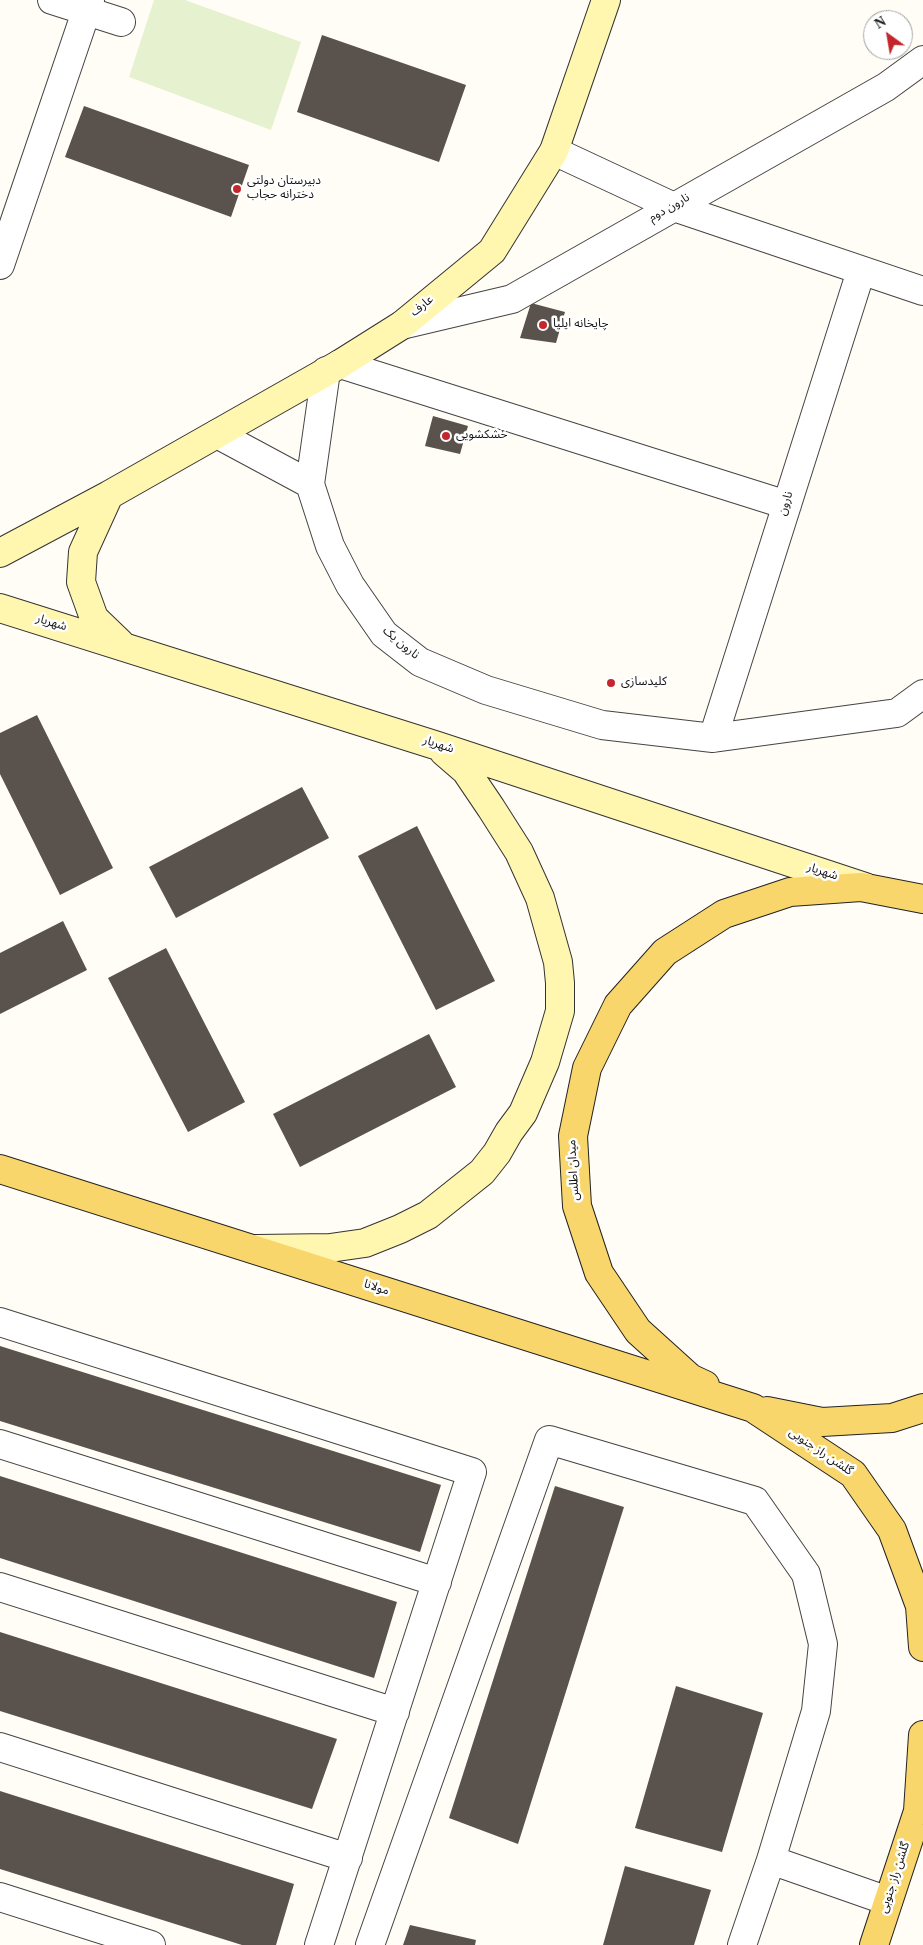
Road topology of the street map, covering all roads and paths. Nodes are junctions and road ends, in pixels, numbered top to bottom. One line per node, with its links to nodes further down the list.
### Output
1 (52, 0): 3 (street)
2 (606, 0): 6 (main road, عارف)
3 (88, 5): 4 (street); 8 (street)
4 (121, 22)
5 (923, 60): 7 (street, نارون دوم)
6 (554, 151): 7 (street); 11 (main road, عارف)
7 (674, 207): 9 (street); 11 (street, نارون دوم)
8 (0, 265)
9 (861, 271): 10 (street); 16 (street, نارون)
10 (923, 291)
11 (402, 325): 12 (main road, عارف)
12 (333, 368): 13 (main road, عارف); 14 (street, نارون یک); 16 (street)
13 (217, 434): 14 (street); 15 (main road, عارف)
14 (310, 484): 21 (street, نارون یک)
15 (109, 495): 17 (main road, عارف); 19 (main road)
16 (787, 505): 21 (street, نارون)
17 (0, 553)
18 (0, 608): 19 (main road, شهریار)
19 (125, 647): 22 (main road, شهریار)
20 (923, 694): 21 (street, نارون یک)
21 (713, 738)
22 (438, 746): 23 (main road, شهریار); 26 (main road)
23 (874, 890): 24 (main road, میدان اطلس); 28 (main road, میدان اطلس)
24 (923, 900)
25 (0, 1169): 26 (main road, مولانا)
26 (250, 1249): 28 (main road, مولانا)
27 (0, 1322): 31 (street)
28 (753, 1408): 29 (main road, میدان اطلس); 33 (main road, گلشن راز جنوبی)
29 (923, 1408)
30 (0, 1444): 31 (street)
31 (437, 1582): 34 (street)
32 (0, 1587): 34 (street)
33 (923, 1647)
34 (395, 1712): 38 (street)
35 (923, 1735): 37 (main road, گلشن راز جنوبی)
36 (0, 1747): 38 (street)
37 (920, 1803): 41 (main road, گلشن راز جنوبی)
38 (348, 1858): 43 (street)
39 (771, 1860): 41 (street); 44 (street); 45 (street)
40 (0, 1897): 42 (street)
41 (888, 1901): 46 (main road, گلشن راز جنوبی)
42 (151, 1945)
43 (319, 1945)
44 (370, 1945)
45 (742, 1945)
46 (874, 1945)

